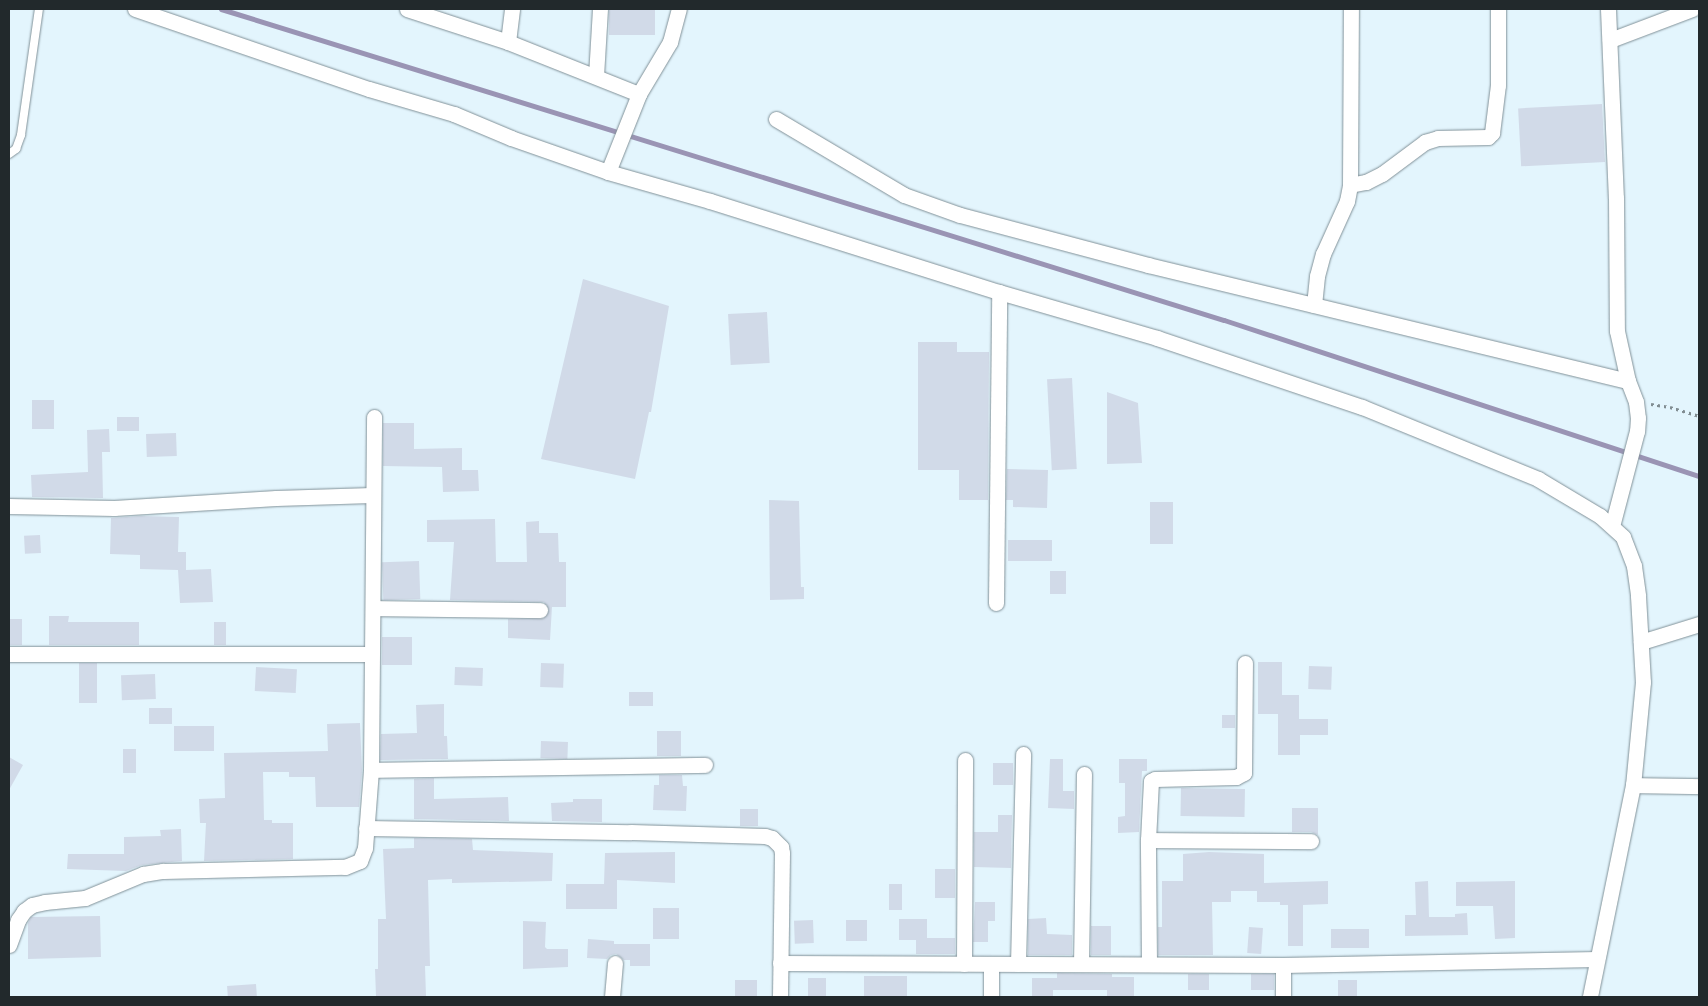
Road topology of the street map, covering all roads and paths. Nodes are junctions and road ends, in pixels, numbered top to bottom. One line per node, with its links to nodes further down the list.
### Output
1 (39, 9): 17 (lane)
2 (135, 9): 18 (street)
3 (407, 9): 11 (street)
4 (512, 9): 13 (street)
5 (600, 9): 14 (street)
6 (679, 9): 15 (street)
7 (1351, 9): 19 (street)
8 (1498, 9): 19 (street)
9 (1608, 9): 12 (street)
10 (1692, 9): 12 (street)
11 (441, 14): 13 (street)
12 (1610, 40): 22 (street)
13 (508, 42): 14 (street)
14 (596, 76): 15 (street)
15 (639, 94): 18 (street)
16 (776, 119): 21 (street)
17 (9, 154)
18 (608, 172): 20 (street)
19 (1350, 185): 21 (street)
20 (999, 292): 28 (street); 29 (street)
21 (1314, 305): 22 (street)
22 (1628, 381): 23 (street)
23 (1636, 402): 24 (path); 28 (street)
24 (1699, 416)
25 (374, 417): 26 (street)
26 (372, 496): 27 (street); 30 (street)
27 (9, 506)
28 (1612, 526): 33 (street)
29 (996, 603)
30 (373, 608): 31 (street); 35 (street)
31 (540, 610)
32 (1699, 624): 33 (street)
33 (1641, 642): 42 (street)
34 (9, 654): 35 (street)
35 (371, 654): 40 (street)
36 (1245, 662): 45 (street)
37 (1023, 754): 53 (street)
38 (965, 760): 51 (street)
39 (705, 766): 40 (street)
40 (371, 770): 44 (street)
41 (1084, 774): 54 (street)
42 (1633, 785): 43 (street); 48 (street)
43 (1699, 786)
44 (366, 828): 47 (street); 50 (street)
45 (1148, 840): 46 (street); 55 (street)
46 (1311, 841)
47 (9, 945)
48 (1597, 958): 56 (street); 61 (street)
49 (615, 963): 57 (street)
50 (780, 963): 51 (street); 58 (street)
51 (964, 964): 52 (street)
52 (991, 964): 53 (street); 59 (street)
53 (1018, 964): 54 (street)
54 (1081, 964): 55 (street)
55 (1149, 964): 56 (street)
56 (1283, 965): 60 (street)
57 (612, 997)
58 (780, 997)
59 (991, 997)
60 (1283, 997)
61 (1590, 997)

